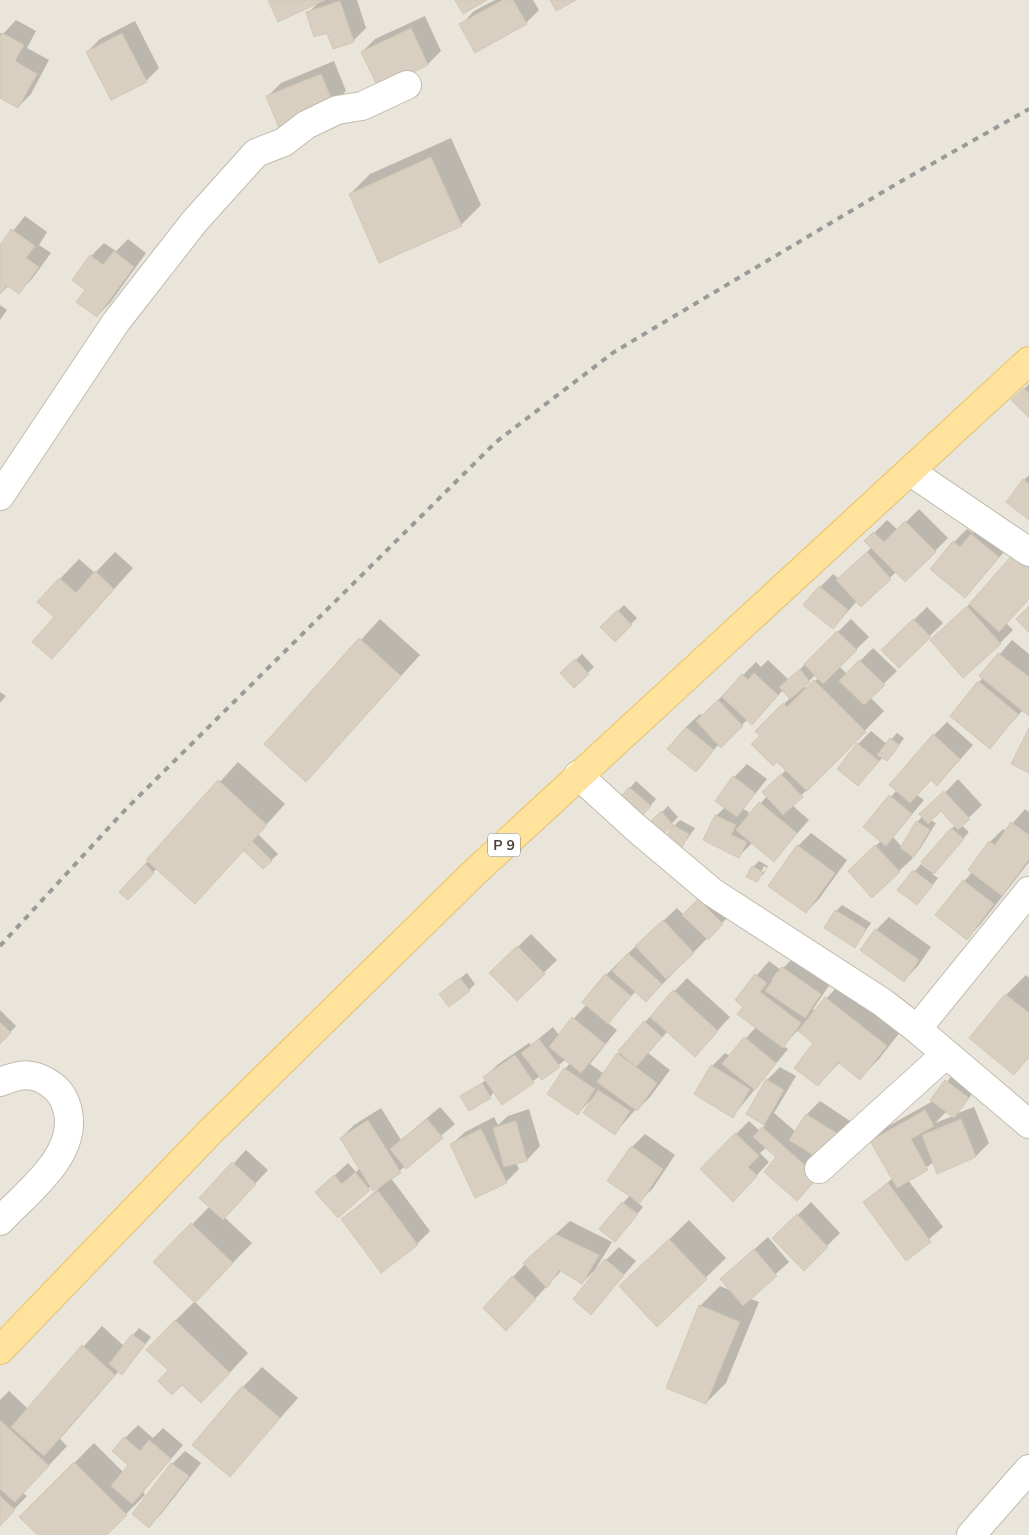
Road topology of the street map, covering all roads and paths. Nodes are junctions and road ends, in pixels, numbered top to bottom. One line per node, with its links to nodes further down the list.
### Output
1 (407, 85): 4 (street)
2 (1029, 361): 3 (main road, P 9)
3 (911, 472): 5 (street); 6 (main road, P 9)
4 (0, 496)
5 (1029, 552)
6 (578, 775): 8 (street); 14 (main road, P 9)
7 (1029, 891): 8 (street)
8 (917, 1029): 9 (street)
9 (946, 1054): 11 (street); 12 (street)
10 (0, 1082): 13 (street)
11 (1029, 1124)
12 (818, 1169)
13 (0, 1221)
14 (0, 1350)
15 (1029, 1469): 16 (street)
16 (972, 1535)

